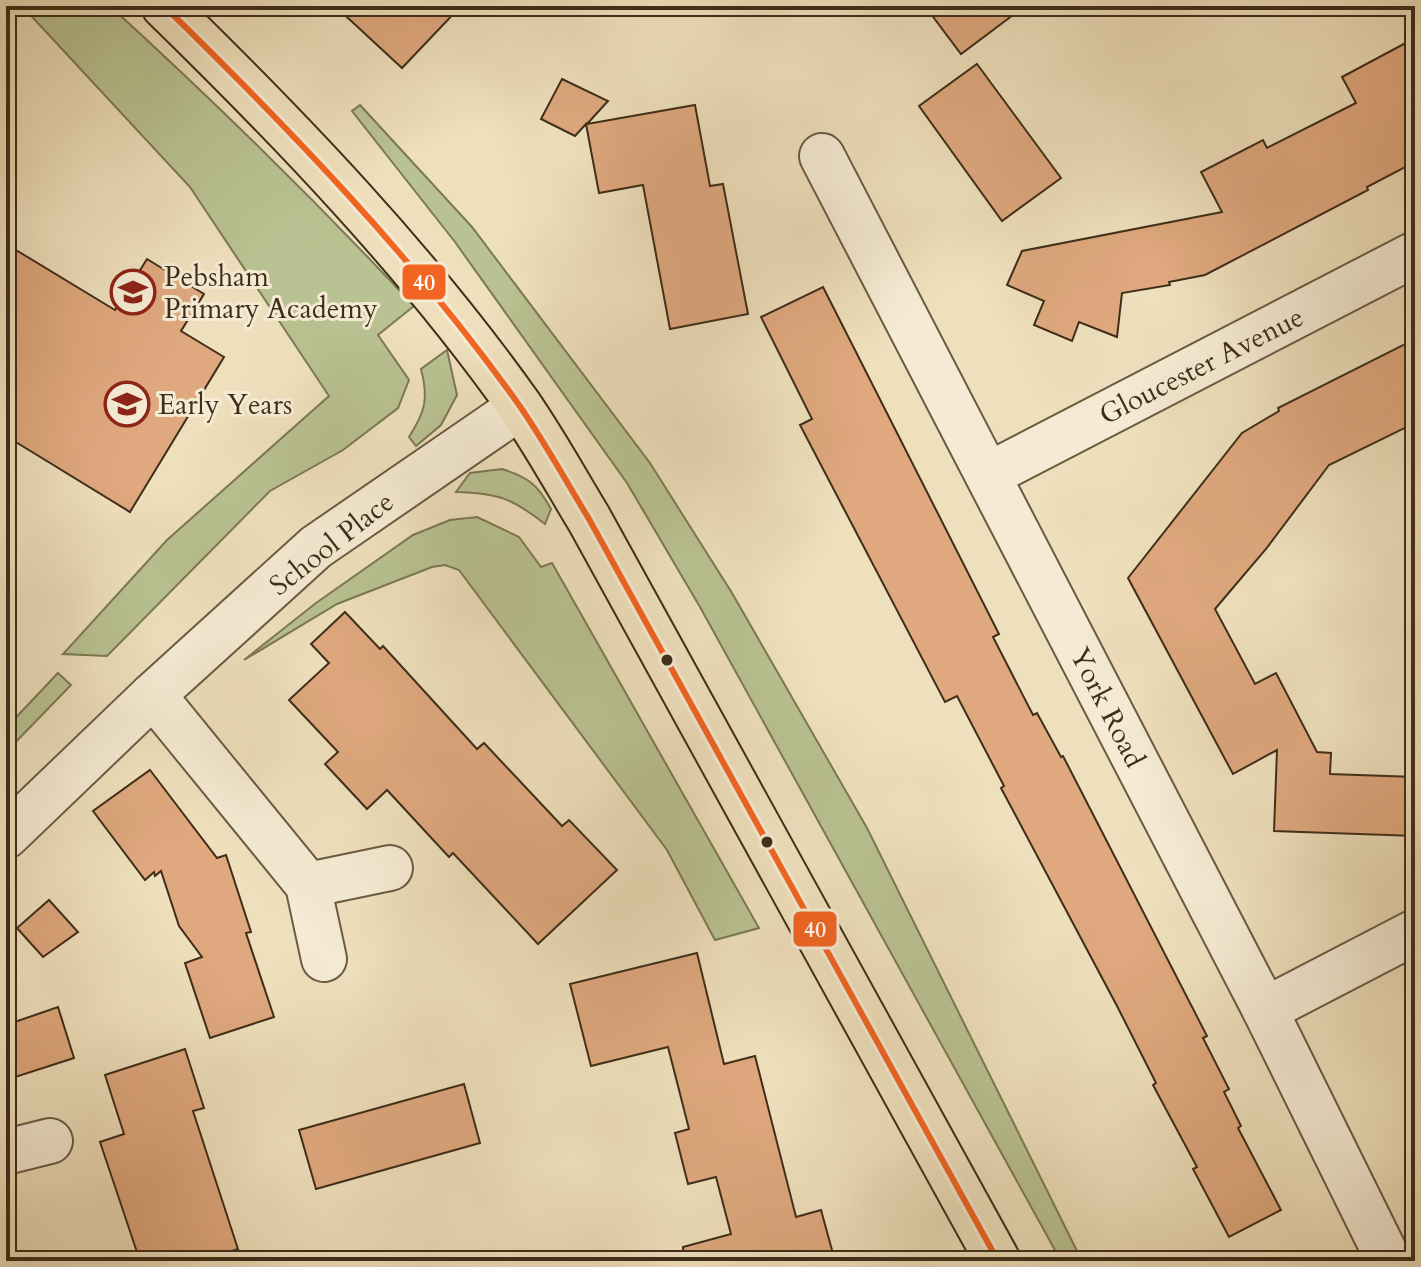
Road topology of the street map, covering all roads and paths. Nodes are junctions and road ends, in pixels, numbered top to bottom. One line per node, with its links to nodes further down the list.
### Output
1 (166, 7): 4 (main road)
2 (822, 156): 5 (street, York Road)
3 (1415, 254): 5 (street, Gloucester Avenue)
4 (520, 407): 6 (street, School Place); 15 (main road)
5 (988, 475): 12 (street, York Road)
6 (153, 695): 7 (street, School Place); 9 (street)
7 (6, 836)
8 (390, 868): 9 (street)
9 (308, 885): 11 (street)
10 (1415, 932): 12 (street)
11 (324, 959)
12 (1265, 1010): 16 (street, York Road)
13 (50, 1141): 14 (street)
14 (6, 1152)
15 (998, 1261)
16 (1389, 1261)

